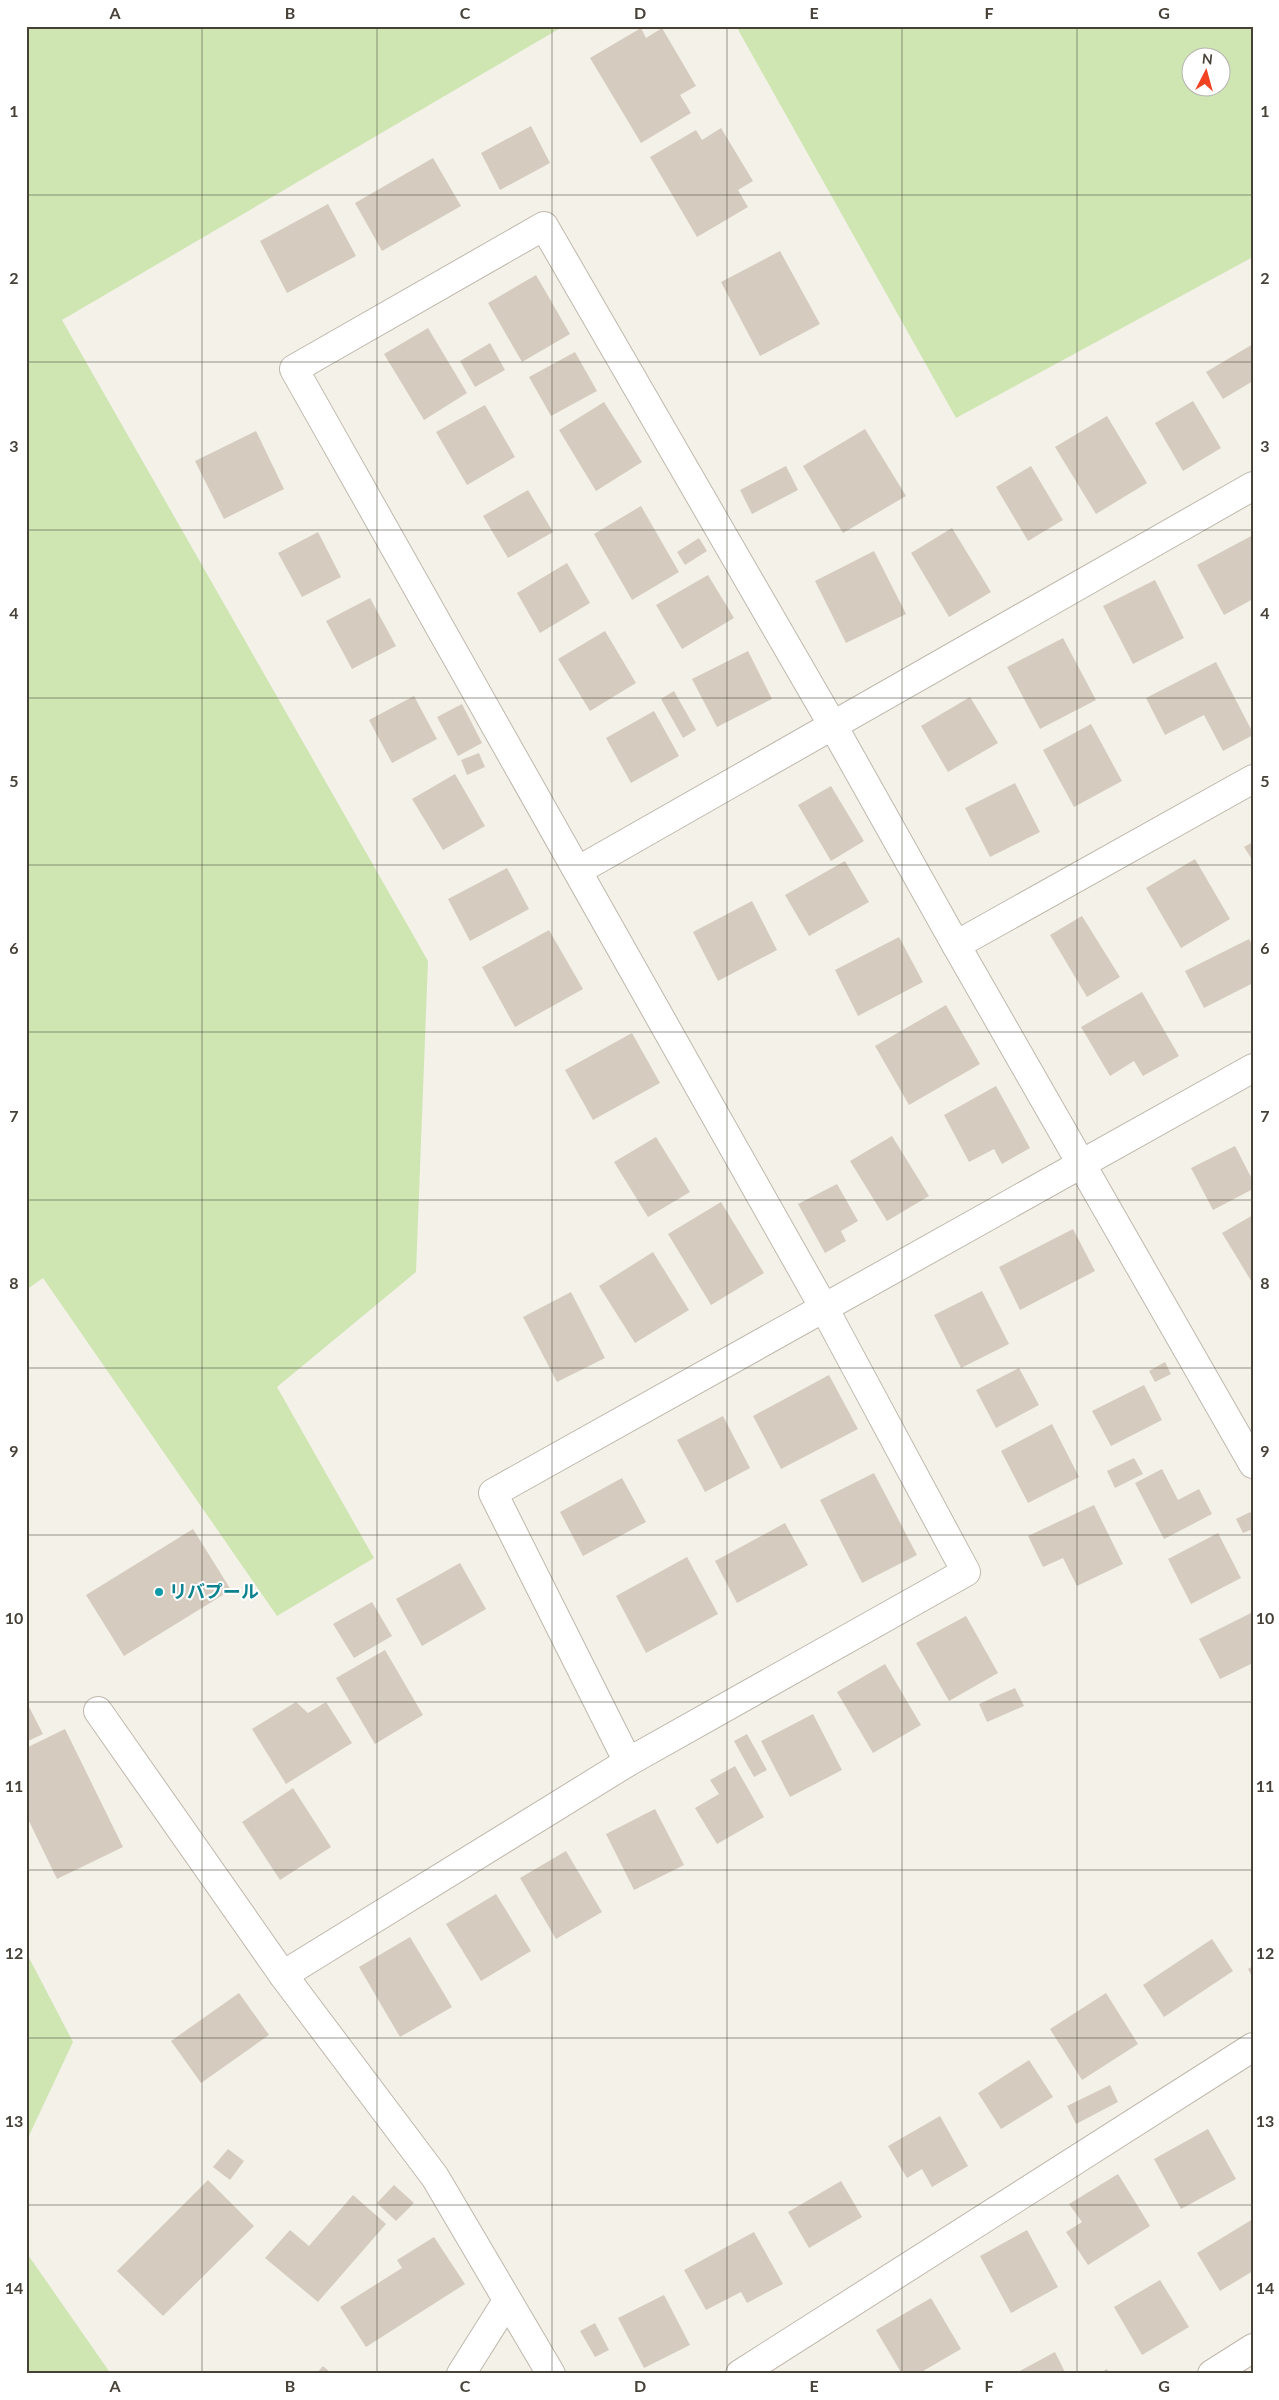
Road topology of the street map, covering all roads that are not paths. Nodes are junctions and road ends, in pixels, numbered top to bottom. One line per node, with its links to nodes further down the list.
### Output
1 (1253, 486): 2 (street)
2 (832, 724): 4 (street); 4 (street); 5 (street)
3 (1253, 778): 5 (street)
4 (579, 870): 8 (street)
5 (956, 946): 7 (street)
6 (1253, 1068): 7 (street)
7 (1081, 1165): 8 (street); 9 (street)
8 (824, 1308): 11 (street); 11 (street)
9 (1253, 1464)
10 (98, 1711): 12 (street)
11 (628, 1762): 12 (street)
12 (284, 1975): 14 (street)
13 (1253, 2048): 18 (street)
14 (507, 2301): 16 (street); 17 (street)
15 (1253, 2348): 19 (street)
16 (461, 2374)
17 (551, 2374)
18 (740, 2374)
19 (1212, 2374)

